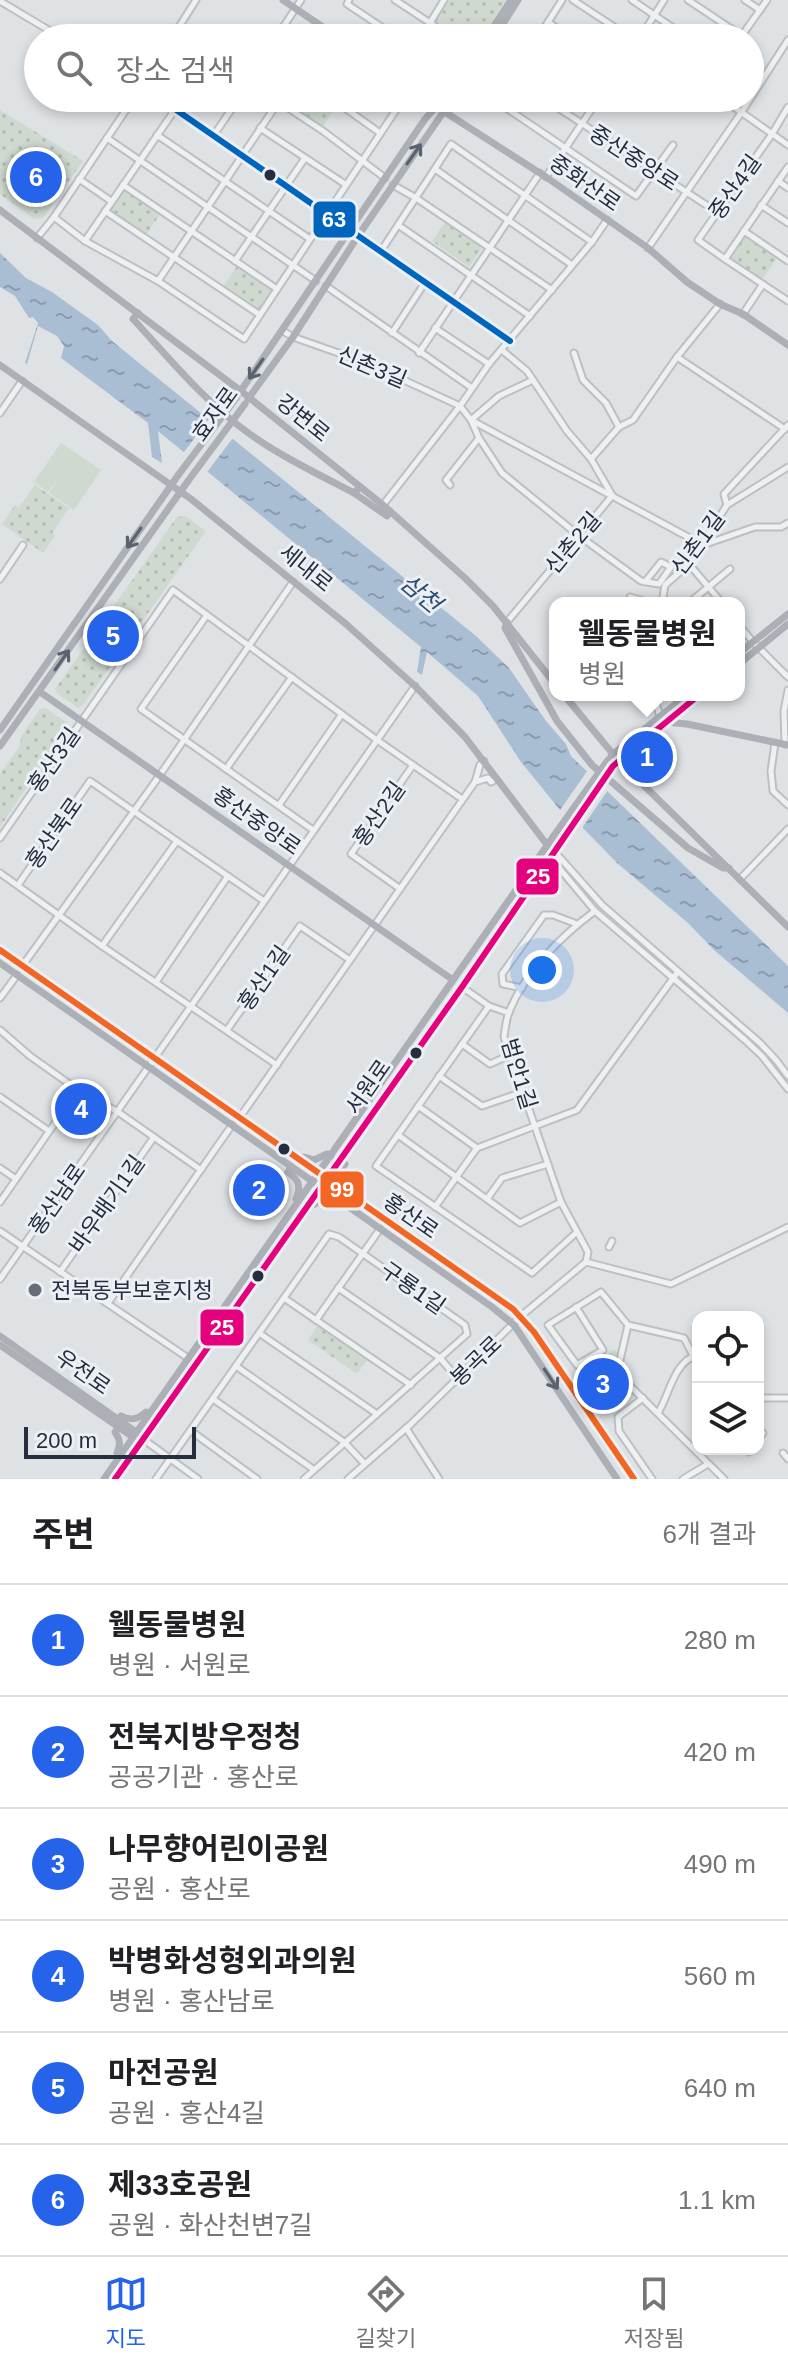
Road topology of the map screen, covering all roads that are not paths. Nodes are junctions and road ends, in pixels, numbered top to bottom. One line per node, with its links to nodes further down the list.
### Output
1 (196, 0): 23 (street)
2 (283, 0): 17 (street)
3 (301, 0): 17 (street)
4 (349, 0): 26 (street)
5 (444, 0): 21 (street)
6 (511, 0): 27 (street)
7 (518, 0): 28 (street)
8 (562, 0): 20 (street)
9 (573, 0): 30 (street)
10 (632, 0): 19 (street)
11 (664, 0): 19 (street)
12 (688, 0): 33 (street)
13 (745, 0): 18 (street)
14 (767, 0): 18 (street)
15 (0, 1): 22 (street)
16 (397, 2): 21 (street)
17 (296, 8): 24 (street); 25 (street)
18 (760, 10): 34 (street)
19 (654, 15): 31 (street); 32 (street)
20 (548, 22): 29 (street)
21 (430, 23)
22 (39, 24)
23 (181, 24)
24 (286, 24)
25 (319, 24)
26 (377, 24)
27 (495, 24)
28 (503, 24)
29 (551, 24)
30 (610, 24)
31 (649, 24)
32 (667, 24)
33 (722, 24)
34 (750, 24)
35 (788, 40): 36 (street, 중산중앙로)
36 (764, 77)
37 (788, 107): 56 (street, 중산4길)
38 (125, 112): 59 (street)
39 (173, 112): 57 (street)
40 (182, 112): 58 (street)
41 (230, 112): 58 (street)
42 (270, 112): 54 (street)
43 (296, 112): 66 (street)
44 (354, 112): 55 (street)
45 (395, 112): 55 (street)
46 (437, 112): 72 (street, 효자로)
47 (439, 112): 77 (street, 효자로, one-way to 47)
48 (443, 112): 70 (street, 중화산로)
49 (515, 112): 62 (street)
50 (565, 112): 53 (street, 중산중앙로)
51 (589, 112): 53 (street)
52 (741, 113): 56 (street); 80 (street, 중산중앙로)
53 (581, 124): 62 (street); 69 (street, 중산중앙로)
54 (260, 128): 63 (street); 64 (street)
55 (380, 133): 66 (street)
56 (772, 134): 61 (street); 89 (street, 중산4길)
57 (157, 135): 65 (street); 73 (street)
58 (214, 135): 63 (street)
59 (107, 138): 65 (street); 71 (street)
60 (673, 145): 69 (street)
61 (788, 145)
62 (565, 148): 69 (street); 70 (street)
63 (242, 156): 73 (street); 78 (street)
64 (305, 158): 75 (street); 78 (street)
65 (139, 161): 76 (street); 85 (street)
66 (360, 161): 72 (street); 75 (street)
67 (788, 167): 74 (street)
68 (435, 169): 81 (street); 82 (street); 92 (street)
69 (654, 170): 80 (street, 중산중앙로)
70 (543, 175): 81 (street); 93 (street, 중화산로)
71 (79, 179): 83 (street); 91 (street)
72 (385, 179): 96 (street, 효자로)
73 (225, 181): 85 (street); 88 (street)
74 (778, 181): 79 (street); 84 (street)
75 (345, 184): 90 (street)
76 (123, 185): 83 (street); 98 (street)
77 (393, 185): 82 (street); 99 (street, 효자로)
78 (286, 186): 88 (street); 90 (street)
79 (788, 188)
80 (686, 192): 89 (street); 106 (street, 중산중앙로)
81 (524, 196): 92 (street); 104 (street)
82 (416, 198): 95 (street); 105 (street)
83 (111, 201): 87 (street)
84 (761, 205): 94 (street); 97 (street)
85 (208, 207): 98 (street); 100 (street)
86 (0, 210): 101 (street, 강변로)
87 (105, 211): 103 (street); 108 (street)
88 (269, 211): 100 (street); 102 (street)
89 (717, 212): 109 (street, 중산4길)
90 (326, 213): 96 (street); 102 (street)
91 (54, 217): 101 (street); 103 (street)
92 (507, 220): 105 (street); 113 (street)
93 (607, 220): 104 (street); 106 (street, 중화산로)
94 (788, 223)
95 (398, 225): 107 (street); 114 (street)
96 (349, 230): 99 (street); 116 (street, 효자로)
97 (744, 231): 109 (street); 111 (street)
98 (191, 232): 108 (street); 110 (street)
99 (358, 236): 107 (street); 119 (street, 효자로)
100 (252, 237): 110 (street); 112 (street)
101 (37, 238): 125 (street, 강변로)
102 (310, 239): 112 (street)
103 (85, 241): 115 (street)
104 (592, 242): 113 (street)
105 (488, 248): 114 (street); 121 (street)
106 (648, 248): 124 (street, 중화산로)
107 (381, 251): 117 (street)
108 (175, 257): 115 (street); 127 (street)
109 (725, 259): 118 (street)
110 (235, 261): 120 (street)
111 (788, 261)
112 (293, 265): 116 (street); 120 (street)
113 (572, 265): 121 (street)
114 (470, 275): 122 (street); 128 (street)
115 (158, 281): 127 (street)
116 (316, 281): 130 (street, 효자로)
117 (426, 281): 122 (street); 131 (street)
118 (763, 284): 123 (street); 126 (street)
119 (325, 285): 131 (street); 132 (street, 효자로)
120 (277, 289): 127 (street)
121 (552, 290): 128 (street)
122 (452, 301): 129 (street); 133 (street)
123 (788, 301)
124 (720, 304): 126 (street, 중화산로); 138 (street)
125 (138, 313): 144 (street, 강변로); 156 (street)
126 (743, 314): 134 (street, 중화산로)
127 (260, 315)
128 (530, 316): 133 (street)
129 (435, 328): 136 (street); 139 (street)
130 (283, 331): 132 (street, 신촌3길); 144 (street, 효자로, one-way to 144)
131 (392, 333): 136 (street)
132 (293, 337): 145 (street, 효자로); 146 (street, 신촌3길)
133 (510, 341): 135 (street)
134 (788, 345)
135 (502, 350): 139 (street); 141 (street)
136 (419, 353): 143 (street)
137 (574, 353): 149 (street)
138 (677, 357): 149 (street); 150 (street)
139 (489, 364): 143 (street)
140 (0, 365): 142 (street, 세내로)
141 (533, 380): 148 (street); 152 (street)
142 (22, 381): 147 (street); 155 (street, 세내로)
143 (472, 388): 146 (street)
144 (239, 394): 145 (street, 강변로); 155 (street, 효자로, bridge)
145 (247, 401): 156 (street, 강변로); 157 (street, 효자로, bridge)
146 (460, 406): 148 (street, 신촌3길); 160 (street)
147 (0, 413)
148 (471, 420): 151 (street, 신촌3길); 158 (street, 신촌3길)
149 (619, 427): 152 (street)
150 (786, 427): 159 (street)
151 (479, 438): 154 (street); 162 (street, 신촌3길)
152 (591, 459): 158 (street, 신촌2길)
153 (788, 467): 159 (street, 신촌1길)
154 (450, 485)
155 (170, 487): 157 (street, 세내로); 200 (street, 효자로, one-way to 200)
156 (357, 490): 160 (street)
157 (180, 494): 170 (street, 세내로); 189 (street, 효자로, one-way to 157)
158 (612, 496): 162 (street, 신촌2길); 164 (street, 신촌3길)
159 (727, 505): 164 (street, 신촌1길)
160 (386, 508): 178 (street)
161 (788, 523): 164 (street)
162 (578, 535): 171 (street, 신촌3길); 178 (street, 신촌2길)
163 (23, 545): 169 (street)
164 (700, 545): 165 (street, 신촌1길)
165 (689, 564): 168 (street, 신촌1길); 172 (street)
166 (671, 567): 168 (street); 171 (street); 171 (street)
167 (730, 569): 172 (street)
168 (681, 570): 173 (street, 신촌1길)
169 (0, 579)
170 (294, 581): 182 (street); 188 (street, 세내로)
171 (645, 582)
172 (709, 586): 174 (street); 175 (street)
173 (663, 597)
174 (696, 597)
175 (717, 597)
176 (788, 614): 181 (street)
177 (207, 615): 182 (street); 198 (street, 홍산3길); 201 (street)
178 (507, 622): 185 (street); 223 (street)
179 (788, 624): 181 (street)
180 (745, 632): 181 (street)
181 (756, 645): 183 (street); 184 (street); 187 (street)
182 (249, 646): 186 (street); 201 (street)
183 (745, 650)
184 (745, 657)
185 (549, 676)
186 (292, 677): 196 (street); 209 (street)
187 (788, 677)
188 (415, 686): 202 (street, 홍산남로); 207 (street, 세내로)
189 (40, 692): 198 (street, 홍산중앙로); 205 (street, 효자로)
190 (787, 694): 204 (street)
191 (569, 701): 206 (street)
192 (656, 701): 197 (street)
193 (681, 701): 197 (street, 서원로)
194 (691, 701): 195 (street, 서원로)
195 (682, 708): 197 (street, 서원로); 199 (street)
196 (342, 714): 202 (street); 214 (street)
197 (662, 719): 199 (street); 206 (street, 서원로)
198 (81, 720): 210 (street, 홍산중앙로); 219 (street, 홍산3길)
199 (687, 724): 203 (street)
200 (1, 727)
201 (184, 739): 209 (street); 210 (street)
202 (377, 740): 208 (street, 홍산2길); 218 (street, 홍산남로)
203 (776, 742): 204 (street); 215 (street)
204 (786, 744)
205 (0, 746)
206 (613, 760): 221 (street, 서원로, bridge); 223 (street)
207 (484, 761): 211 (street, 세내로); 212 (street)
208 (413, 765): 213 (street, 홍산2길); 228 (street, 홍산2길)
209 (226, 769): 214 (street)
210 (160, 774): 216 (street); 222 (street, 홍산중앙로)
211 (496, 779): 212 (street); 221 (street, 세내로)
212 (475, 782): 213 (street)
213 (462, 799): 228 (street)
214 (279, 805): 218 (street)
215 (788, 805)
216 (134, 811): 220 (street, 홍산북로); 227 (street, 홍산북로); 231 (street)
217 (788, 829): 226 (street)
218 (313, 830): 222 (street, 홍산남로)
219 (0, 838)
220 (177, 841): 225 (street, 홍산북로); 235 (street)
221 (552, 847): 230 (street, 세내로); 241 (street, 세내로); 242 (street, 서원로); 244 (street, 서원로)
222 (289, 865): 229 (street, 홍산남로); 232 (street, 홍산중앙로)
223 (729, 868): 226 (street)
224 (0, 873): 227 (street)
225 (228, 876): 229 (street); 243 (street)
226 (740, 879): 234 (street)
227 (18, 885): 231 (street, 홍산북로)
228 (399, 888): 232 (street)
229 (264, 901): 247 (street, 홍산남로)
230 (595, 911): 233 (street, 범안1길); 241 (street, 세내로)
231 (60, 915): 235 (street, 홍산북로); 239 (street)
232 (374, 924): 237 (street); 242 (street, 홍산중앙로)
233 (577, 924): 245 (street, 범안1길); 245 (street)
234 (788, 927)
235 (102, 946): 243 (street, 홍산북로)
236 (0, 950): 239 (street, 홍산로)
237 (350, 960): 251 (street, 홍산1길); 255 (street)
238 (0, 963): 240 (street, 홍산로)
239 (23, 965): 254 (street, 홍산로)
240 (17, 975): 246 (street); 256 (street, 홍산로)
241 (675, 975): 258 (street, 세내로); 259 (street, 세내로); 267 (street, 범안1길)
242 (453, 980): 272 (street, 서원로)
243 (156, 982): 247 (street)
244 (462, 987): 248 (street); 272 (street, 서원로)
245 (522, 988): 249 (street, 범안1길)
246 (0, 998)
247 (192, 1006): 251 (street); 254 (street, 홍산남로)
248 (489, 1006): 249 (street); 252 (street)
249 (509, 1013): 253 (street, 범안1길)
250 (0, 1030): 260 (street)
251 (227, 1030): 255 (street, 홍산1길)
252 (462, 1044): 253 (street); 257 (street)
253 (510, 1055): 261 (street, 범안1길)
254 (155, 1058): 256 (street, 홍산남로); 265 (street, 홍산로)
255 (277, 1065): 265 (street)
256 (149, 1067): 264 (street, 홍산남로); 266 (street, 홍산로)
257 (439, 1076): 261 (street); 263 (street)
258 (788, 1076)
259 (788, 1089)
260 (78, 1090): 264 (street); 268 (street, 홍산남로)
261 (523, 1092): 267 (street, 범안1길)
262 (0, 1097): 268 (street)
263 (418, 1106): 269 (street); 271 (street)
264 (118, 1112): 270 (street); 294 (street, 홍산남로)
265 (240, 1117): 273 (street, 홍산로)
266 (232, 1125): 275 (street, 홍산로); 277 (street)
267 (536, 1126): 271 (street); 274 (street, 범안1길)
268 (49, 1131): 280 (street, 홍산남로)
269 (398, 1135): 279 (street); 289 (street)
270 (154, 1137): 277 (street, 바우배기1길); 297 (street, 바우배기1길)
271 (477, 1148): 279 (street)
272 (335, 1158): 273 (street); 278 (street, 서원로); 282 (street)
273 (301, 1161): 278 (street, 홍산로)
274 (548, 1164): 283 (street); 286 (street, 범안1길)
275 (291, 1167): 281 (street, 홍산로); 288 (street)
276 (0, 1168): 280 (street)
277 (201, 1170): 301 (street)
278 (322, 1176): 281 (street, 서원로); 282 (street, 홍산로)
279 (456, 1177): 283 (street); 289 (street)
280 (16, 1179): 285 (street, 홍산남로)
281 (316, 1184): 284 (street, 홍산로); 287 (street, 서원로); 288 (street, 서원로)
282 (341, 1188): 303 (street, 홍산로)
283 (487, 1199): 286 (street)
284 (337, 1200): 287 (street); 291 (street, 홍산로)
285 (0, 1202)
286 (561, 1202): 293 (street, 범안1길)
287 (306, 1206): 326 (street, 서원로)
288 (295, 1207): 311 (street, 서원로)
289 (435, 1207): 293 (street)
290 (788, 1227): 296 (street)
291 (380, 1229): 295 (street); 305 (street, 홍산로)
292 (0, 1231): 294 (street, 홍산남로)
293 (577, 1232): 296 (street, 범안1길)
294 (23, 1247): 297 (street, 홍산남로); 298 (street, 홍산남로)
295 (363, 1253): 299 (street); 300 (street); 312 (street, 구룡1길)
296 (586, 1262): 303 (street, 봉곡로)
297 (60, 1272): 301 (street, 바우배기1길)
298 (0, 1279)
299 (338, 1288): 304 (street); 312 (street, 구룡1길)
300 (284, 1298): 304 (street); 307 (street)
301 (108, 1303): 311 (street, 바우배기1길)
302 (576, 1307): 302 (street); 306 (street)
303 (521, 1316): 305 (street, 봉곡로); 342 (street, 홍산로)
304 (316, 1320): 315 (street)
305 (514, 1325): 314 (street, 봉곡로); 341 (street, 홍산로, one-way to 341)
306 (628, 1325): 310 (street); 316 (street)
307 (259, 1333): 313 (street); 322 (street)
308 (0, 1336): 323 (street, 우전로)
309 (0, 1345): 323 (street, 우전로)
310 (692, 1357): 320 (street)
311 (188, 1358): 321 (street, 서원로)
312 (440, 1358): 314 (street, 구룡1길); 315 (street, 구룡1길)
313 (236, 1366): 319 (street); 327 (street)
314 (458, 1379): 324 (street, 봉곡로)
315 (411, 1385): 322 (street, 구룡1길)
316 (643, 1398): 320 (street); 343 (street)
317 (764, 1398): 318 (street)
318 (788, 1398)
319 (213, 1399): 325 (street); 332 (street)
320 (658, 1413): 331 (street)
321 (150, 1414): 323 (street); 326 (street, 서원로)
322 (377, 1414): 327 (street, 구룡1길)
323 (119, 1424): 326 (street, 우전로); 328 (street)
324 (406, 1428): 330 (street, 봉곡로); 340 (street)
325 (191, 1431): 329 (street); 337 (street)
326 (138, 1436): 328 (street, 서원로); 329 (street, 우전로); 335 (street, 서원로)
327 (344, 1442): 330 (street); 332 (street, 구룡1길)
328 (121, 1456): 334 (street, 서원로)
329 (170, 1459): 333 (street); 336 (street, 우전로)
330 (364, 1463): 339 (street, 봉곡로)
331 (708, 1464): 344 (street); 345 (street)
332 (313, 1469): 338 (street, 구룡1길)
333 (160, 1478)
334 (104, 1479)
335 (115, 1479)
336 (198, 1479)
337 (257, 1479)
338 (304, 1479)
339 (348, 1479)
340 (439, 1479)
341 (617, 1479)
342 (634, 1479)
343 (652, 1479)
344 (683, 1479)
345 (724, 1479)

